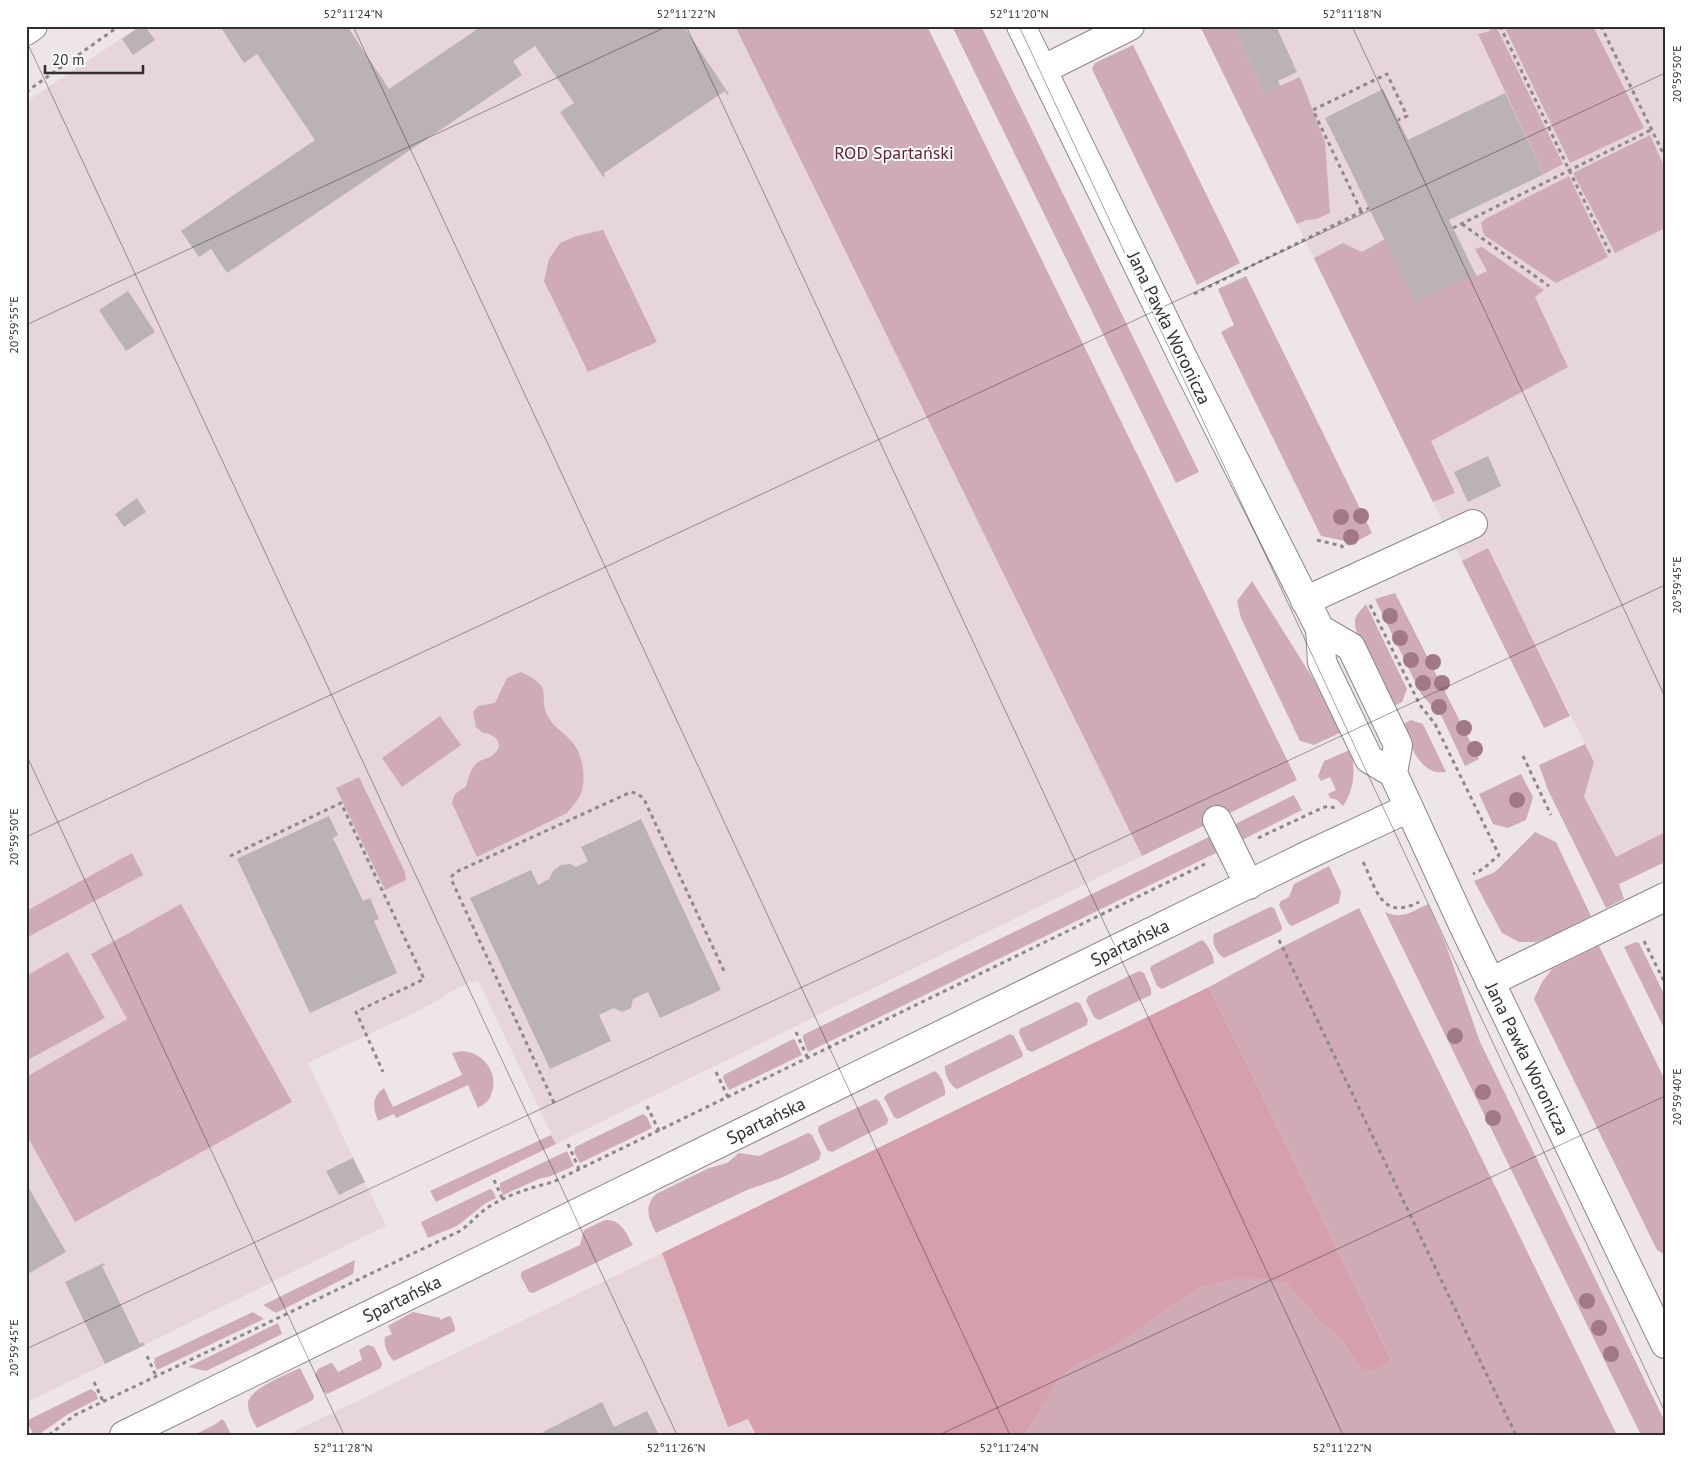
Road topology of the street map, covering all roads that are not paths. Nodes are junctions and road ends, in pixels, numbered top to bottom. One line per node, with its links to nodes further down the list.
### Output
1 (33, 26): 4 (street)
2 (1021, 26): 5 (street, Jana Pawła Woronicza)
3 (1130, 26): 5 (street)
4 (26, 31)
5 (1042, 70): 7 (street, Jana Pawła Woronicza)
6 (1473, 524): 7 (street)
7 (1306, 601): 8 (street, Jana Pawła Woronicza)
8 (1409, 808): 10 (street, Spartańska); 12 (street, Jana Pawła Woronicza)
9 (1217, 820): 10 (street)
10 (1249, 885): 14 (street, Spartańska)
11 (1665, 897): 12 (street)
12 (1490, 982): 13 (street, Jana Pawła Woronicza)
13 (1665, 1344)
14 (124, 1435)

